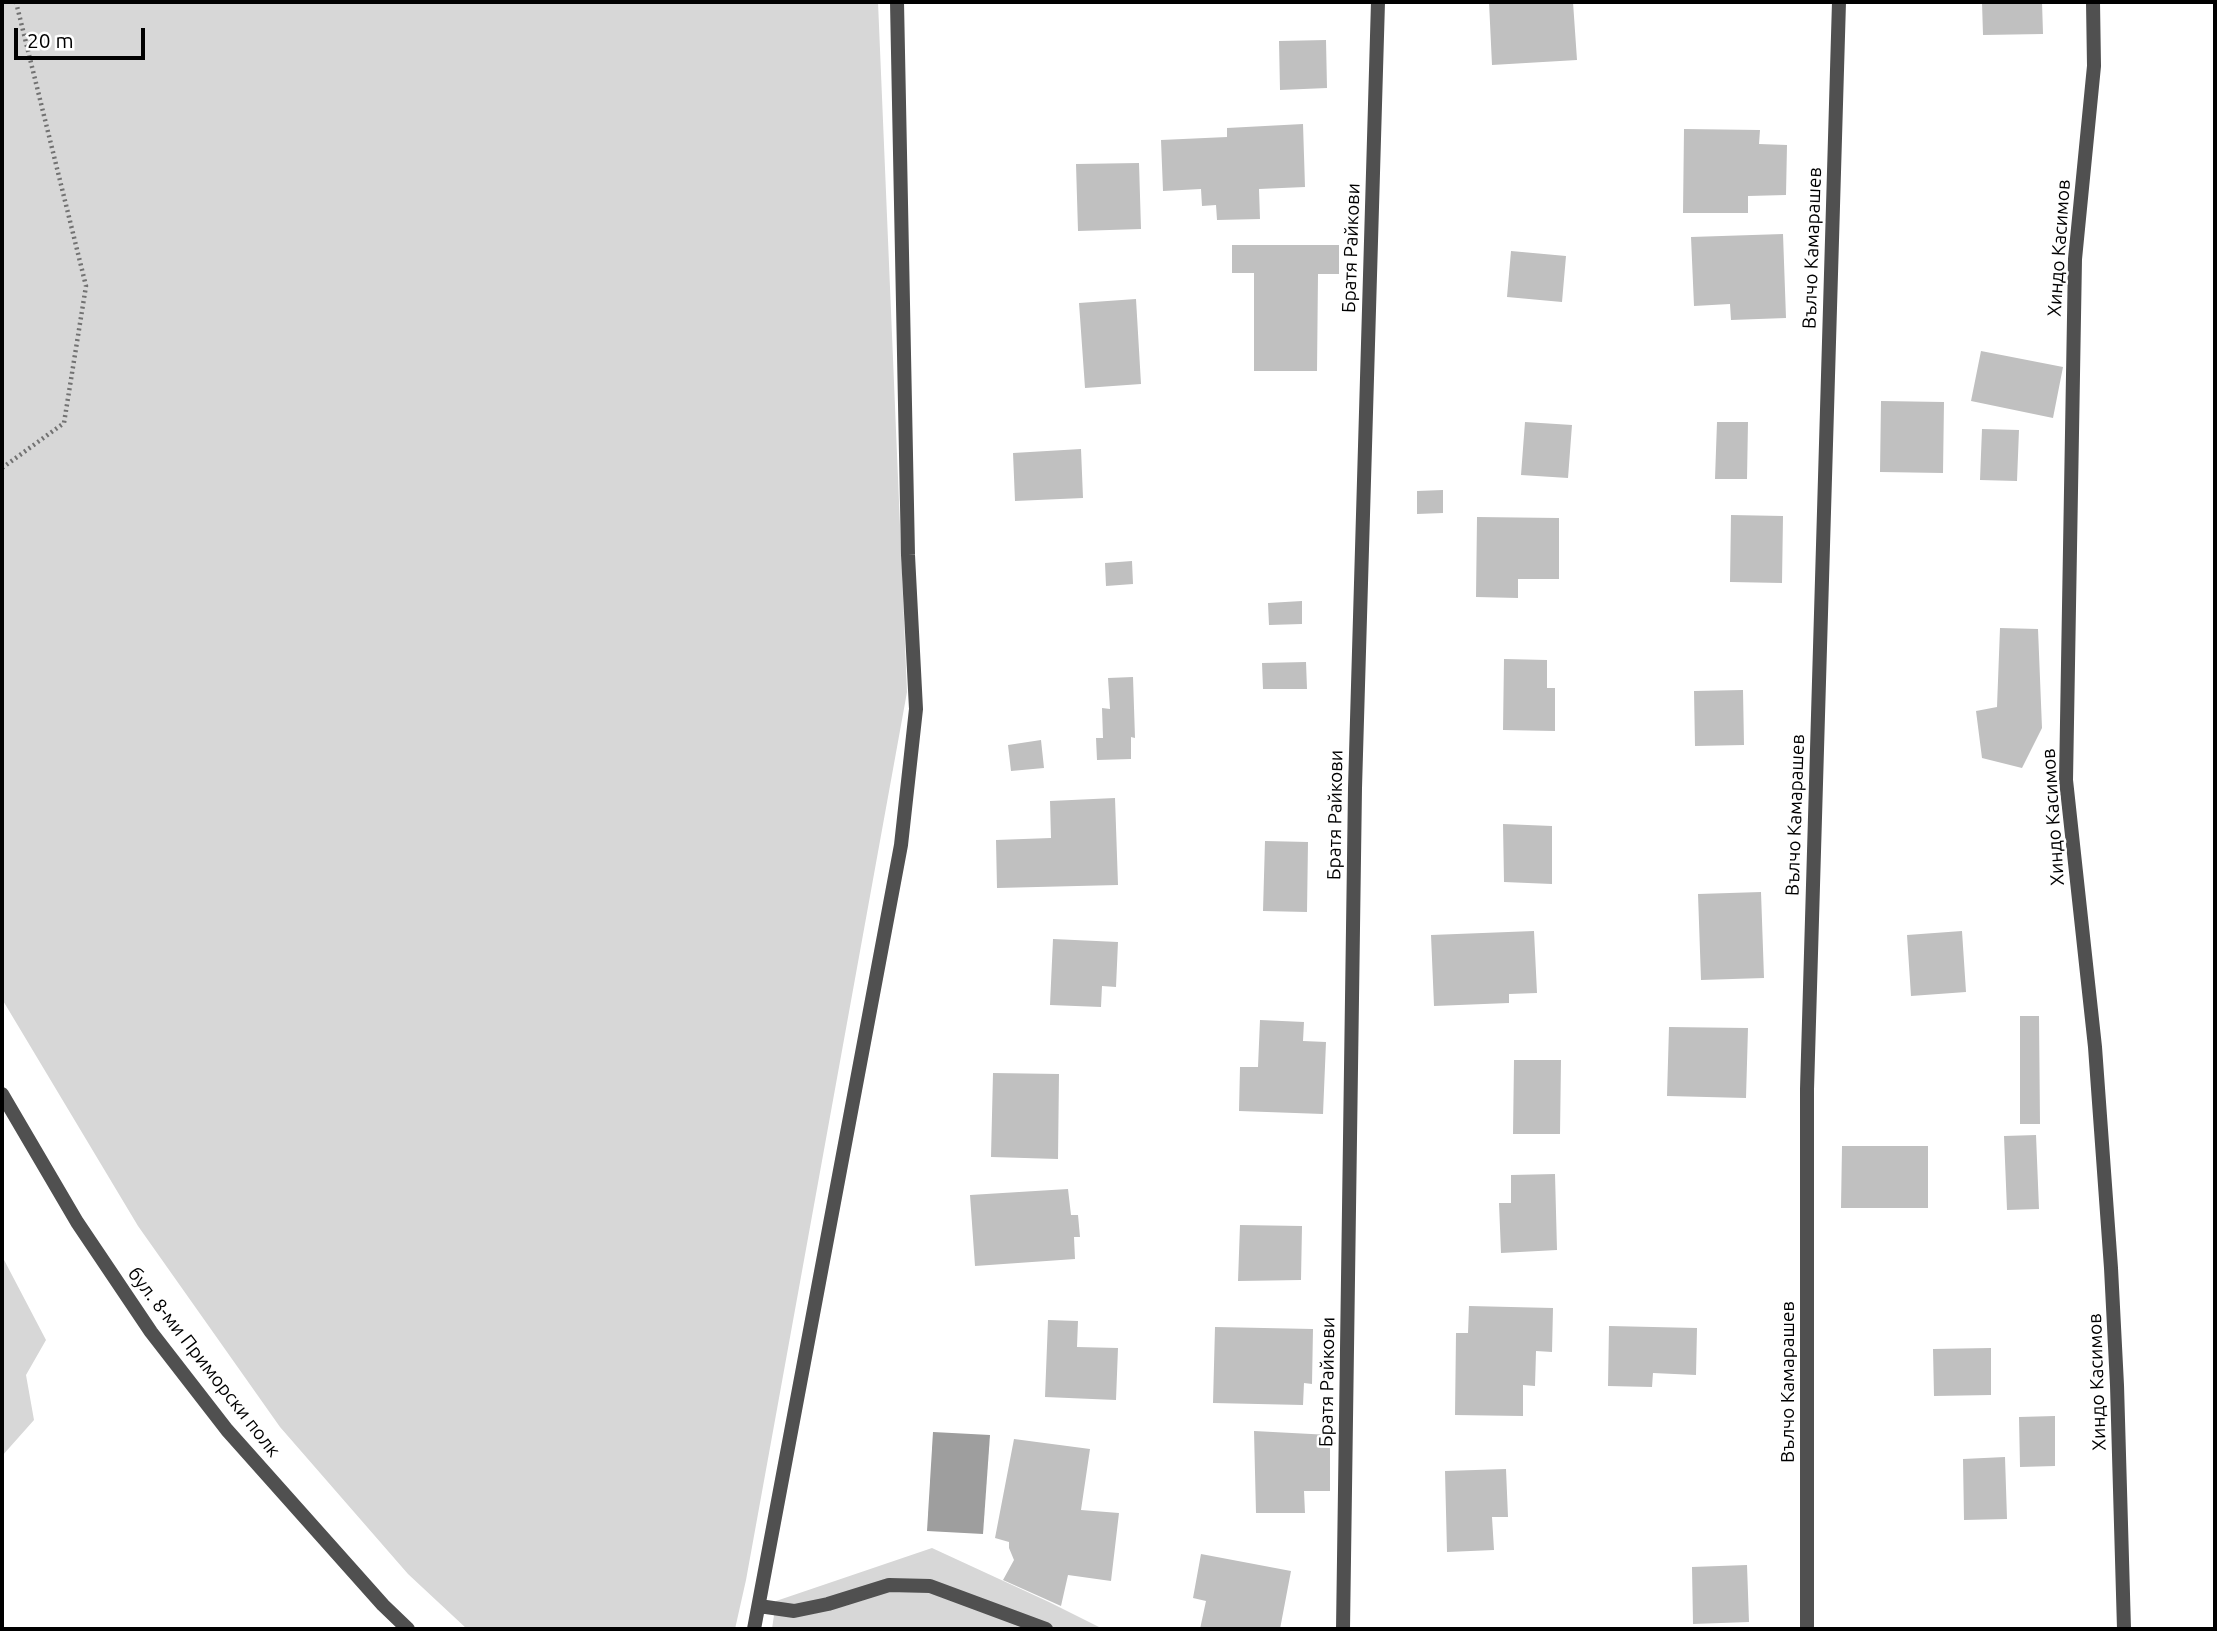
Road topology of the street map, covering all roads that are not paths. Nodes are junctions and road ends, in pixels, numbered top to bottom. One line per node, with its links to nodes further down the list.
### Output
1 (897, 2): 6 (street)
2 (1378, 2): 10 (street, Братя Райкови)
3 (1839, 2): 11 (street, Вълчо Камарашев)
4 (2093, 2): 12 (street, Хиндо Касимов)
5 (2, 1094): 7 (street, бул. 8-ми Приморски полк)
6 (759, 1606): 8 (street); 9 (street)
7 (408, 1629)
8 (754, 1629)
9 (1046, 1629)
10 (1343, 1629)
11 (1807, 1629)
12 (2124, 1629)

